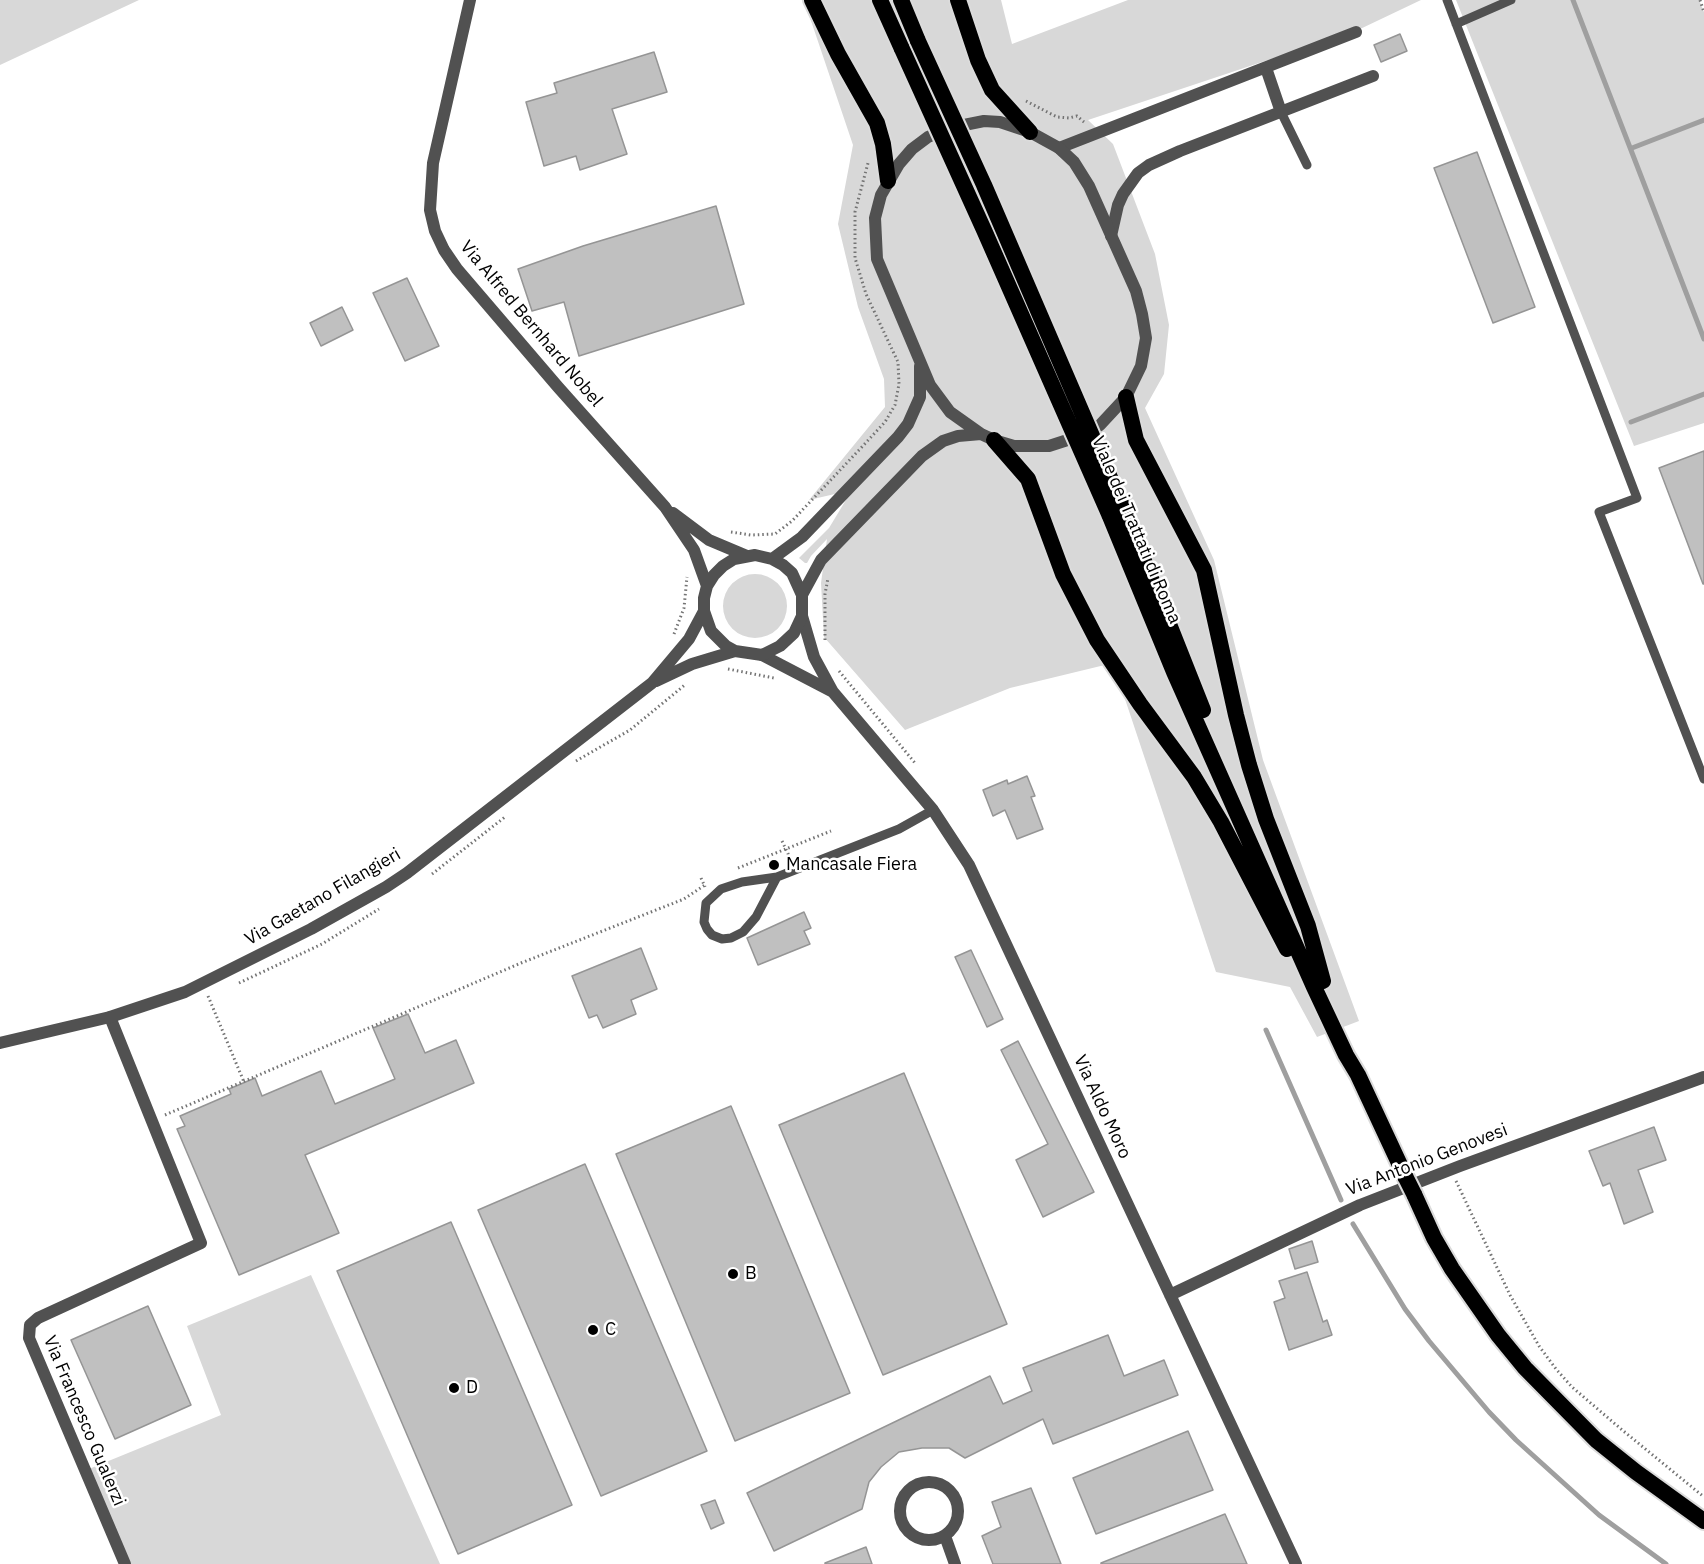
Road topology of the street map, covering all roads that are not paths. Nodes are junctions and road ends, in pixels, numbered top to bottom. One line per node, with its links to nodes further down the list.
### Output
1 (471, 0): 21 (street, Via Alfred Bernhard Nobel)
2 (813, 0): 16 (highway)
3 (880, 0): 22 (highway, Viale dei Trattati di Roma, bridge)
4 (901, 0): 22 (highway, Viale dei Trattati di Roma, bridge)
5 (958, 0): 13 (highway)
6 (1447, 0): 8 (lane)
7 (1511, 0): 8 (lane)
8 (1456, 24): 33 (lane)
9 (1356, 32): 10 (street)
10 (1266, 68): 12 (street); 14 (street)
11 (1373, 76): 12 (street)
12 (1281, 112): 15 (lane); 17 (street)
13 (1030, 132): 14 (street); 16 (street)
14 (1059, 148): 17 (street)
15 (1307, 165)
16 (888, 181): 18 (street)
17 (1111, 236): 19 (street)
18 (920, 362): 20 (street); 24 (street)
19 (1126, 397): 20 (street); 36 (highway)
20 (988, 437): 26 (street); 36 (highway)
21 (665, 507): 23 (street, Via Alfred Bernhard Nobel); 25 (street, Via Alfred Bernhard Nobel)
22 (1116, 511): 36 (highway, Viale dei Trattati di Roma)
23 (747, 556): 24 (street); 25 (street)
24 (772, 559): 26 (street)
25 (707, 586): 27 (street)
26 (802, 595): 28 (street)
27 (704, 611): 29 (street); 31 (street, Via Gaetano Filangieri)
28 (802, 616): 30 (street); 32 (street, Via Aldo Moro)
29 (735, 651): 30 (street); 31 (street, Via Gaetano Filangieri)
30 (762, 655): 32 (street, Via Aldo Moro)
31 (652, 683): 37 (street, Via Gaetano Filangieri)
32 (832, 692): 34 (street, Via Aldo Moro)
33 (1704, 779)
34 (933, 810): 35 (lane); 40 (street, Via Aldo Moro)
35 (777, 878): 35 (lane)
36 (1318, 984): 41 (highway, Viale dei Trattati di Roma, bridge)
37 (110, 1017): 38 (street, Via Gaetano Filangieri); 43 (street, Via Francesco Gualerzi)
38 (0, 1043)
39 (1704, 1077): 40 (street, Via Antonio Genovesi)
40 (1170, 1295): 45 (street, Via Aldo Moro)
41 (1704, 1521)
42 (945, 1536): 42 (street); 44 (street)
43 (125, 1564)
44 (955, 1564)
45 (1296, 1564)

